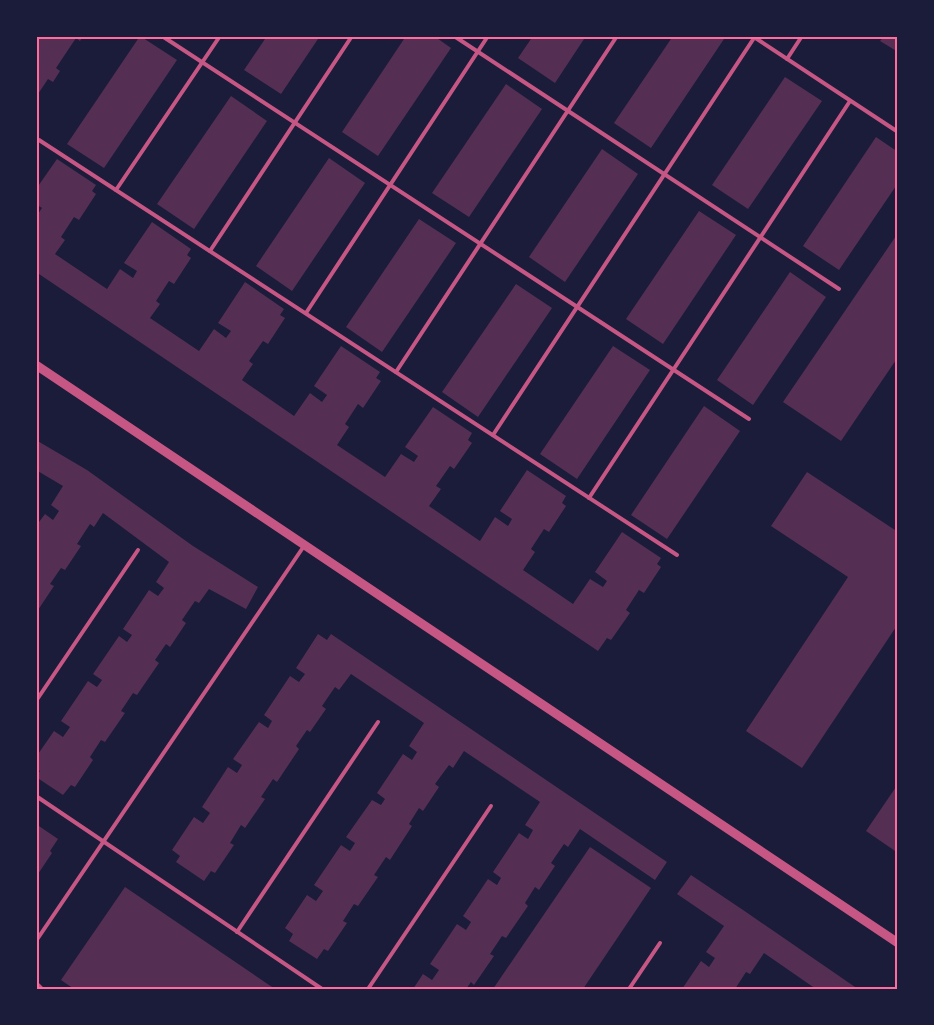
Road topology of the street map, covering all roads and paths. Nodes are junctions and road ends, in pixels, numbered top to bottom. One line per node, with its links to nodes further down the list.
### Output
1 (162, 36): 11 (lane)
2 (220, 36): 11 (lane)
3 (352, 36): 14 (lane)
4 (454, 36): 9 (lane)
5 (488, 36): 9 (lane)
6 (617, 36): 13 (lane)
7 (802, 36): 10 (lane)
8 (753, 37): 10 (lane); 17 (lane)
9 (478, 52): 13 (lane); 18 (lane)
10 (787, 59): 12 (lane)
11 (202, 62): 14 (lane); 19 (lane)
12 (850, 101): 15 (lane); 20 (lane)
13 (568, 111): 17 (lane); 21 (lane)
14 (295, 123): 18 (lane); 22 (lane)
15 (898, 132)
16 (39, 140): 19 (lane)
17 (664, 174): 20 (lane); 24 (lane)
18 (390, 185): 21 (lane); 25 (lane)
19 (116, 190): 22 (lane)
20 (760, 238): 23 (lane); 27 (lane)
21 (481, 244): 24 (lane); 28 (lane)
22 (210, 251): 25 (lane)
23 (839, 289)
24 (577, 307): 27 (lane); 30 (lane)
25 (306, 313): 28 (lane)
26 (36, 365): 32 (street)
27 (674, 370): 29 (lane); 31 (lane)
28 (396, 372): 30 (lane)
29 (749, 419)
30 (493, 435): 31 (lane)
31 (589, 498): 34 (lane)
32 (305, 544): 39 (lane); 43 (street)
33 (138, 550): 35 (lane)
34 (677, 555)
35 (36, 700)
36 (378, 722): 40 (lane)
37 (36, 796): 39 (lane)
38 (491, 806): 47 (lane)
39 (103, 841): 40 (lane); 41 (lane)
40 (237, 932): 46 (lane)
41 (36, 941)
42 (660, 943): 48 (lane)
43 (898, 943)
44 (36, 983): 45 (lane)
45 (42, 989)
46 (322, 989)
47 (368, 989)
48 (629, 989)

